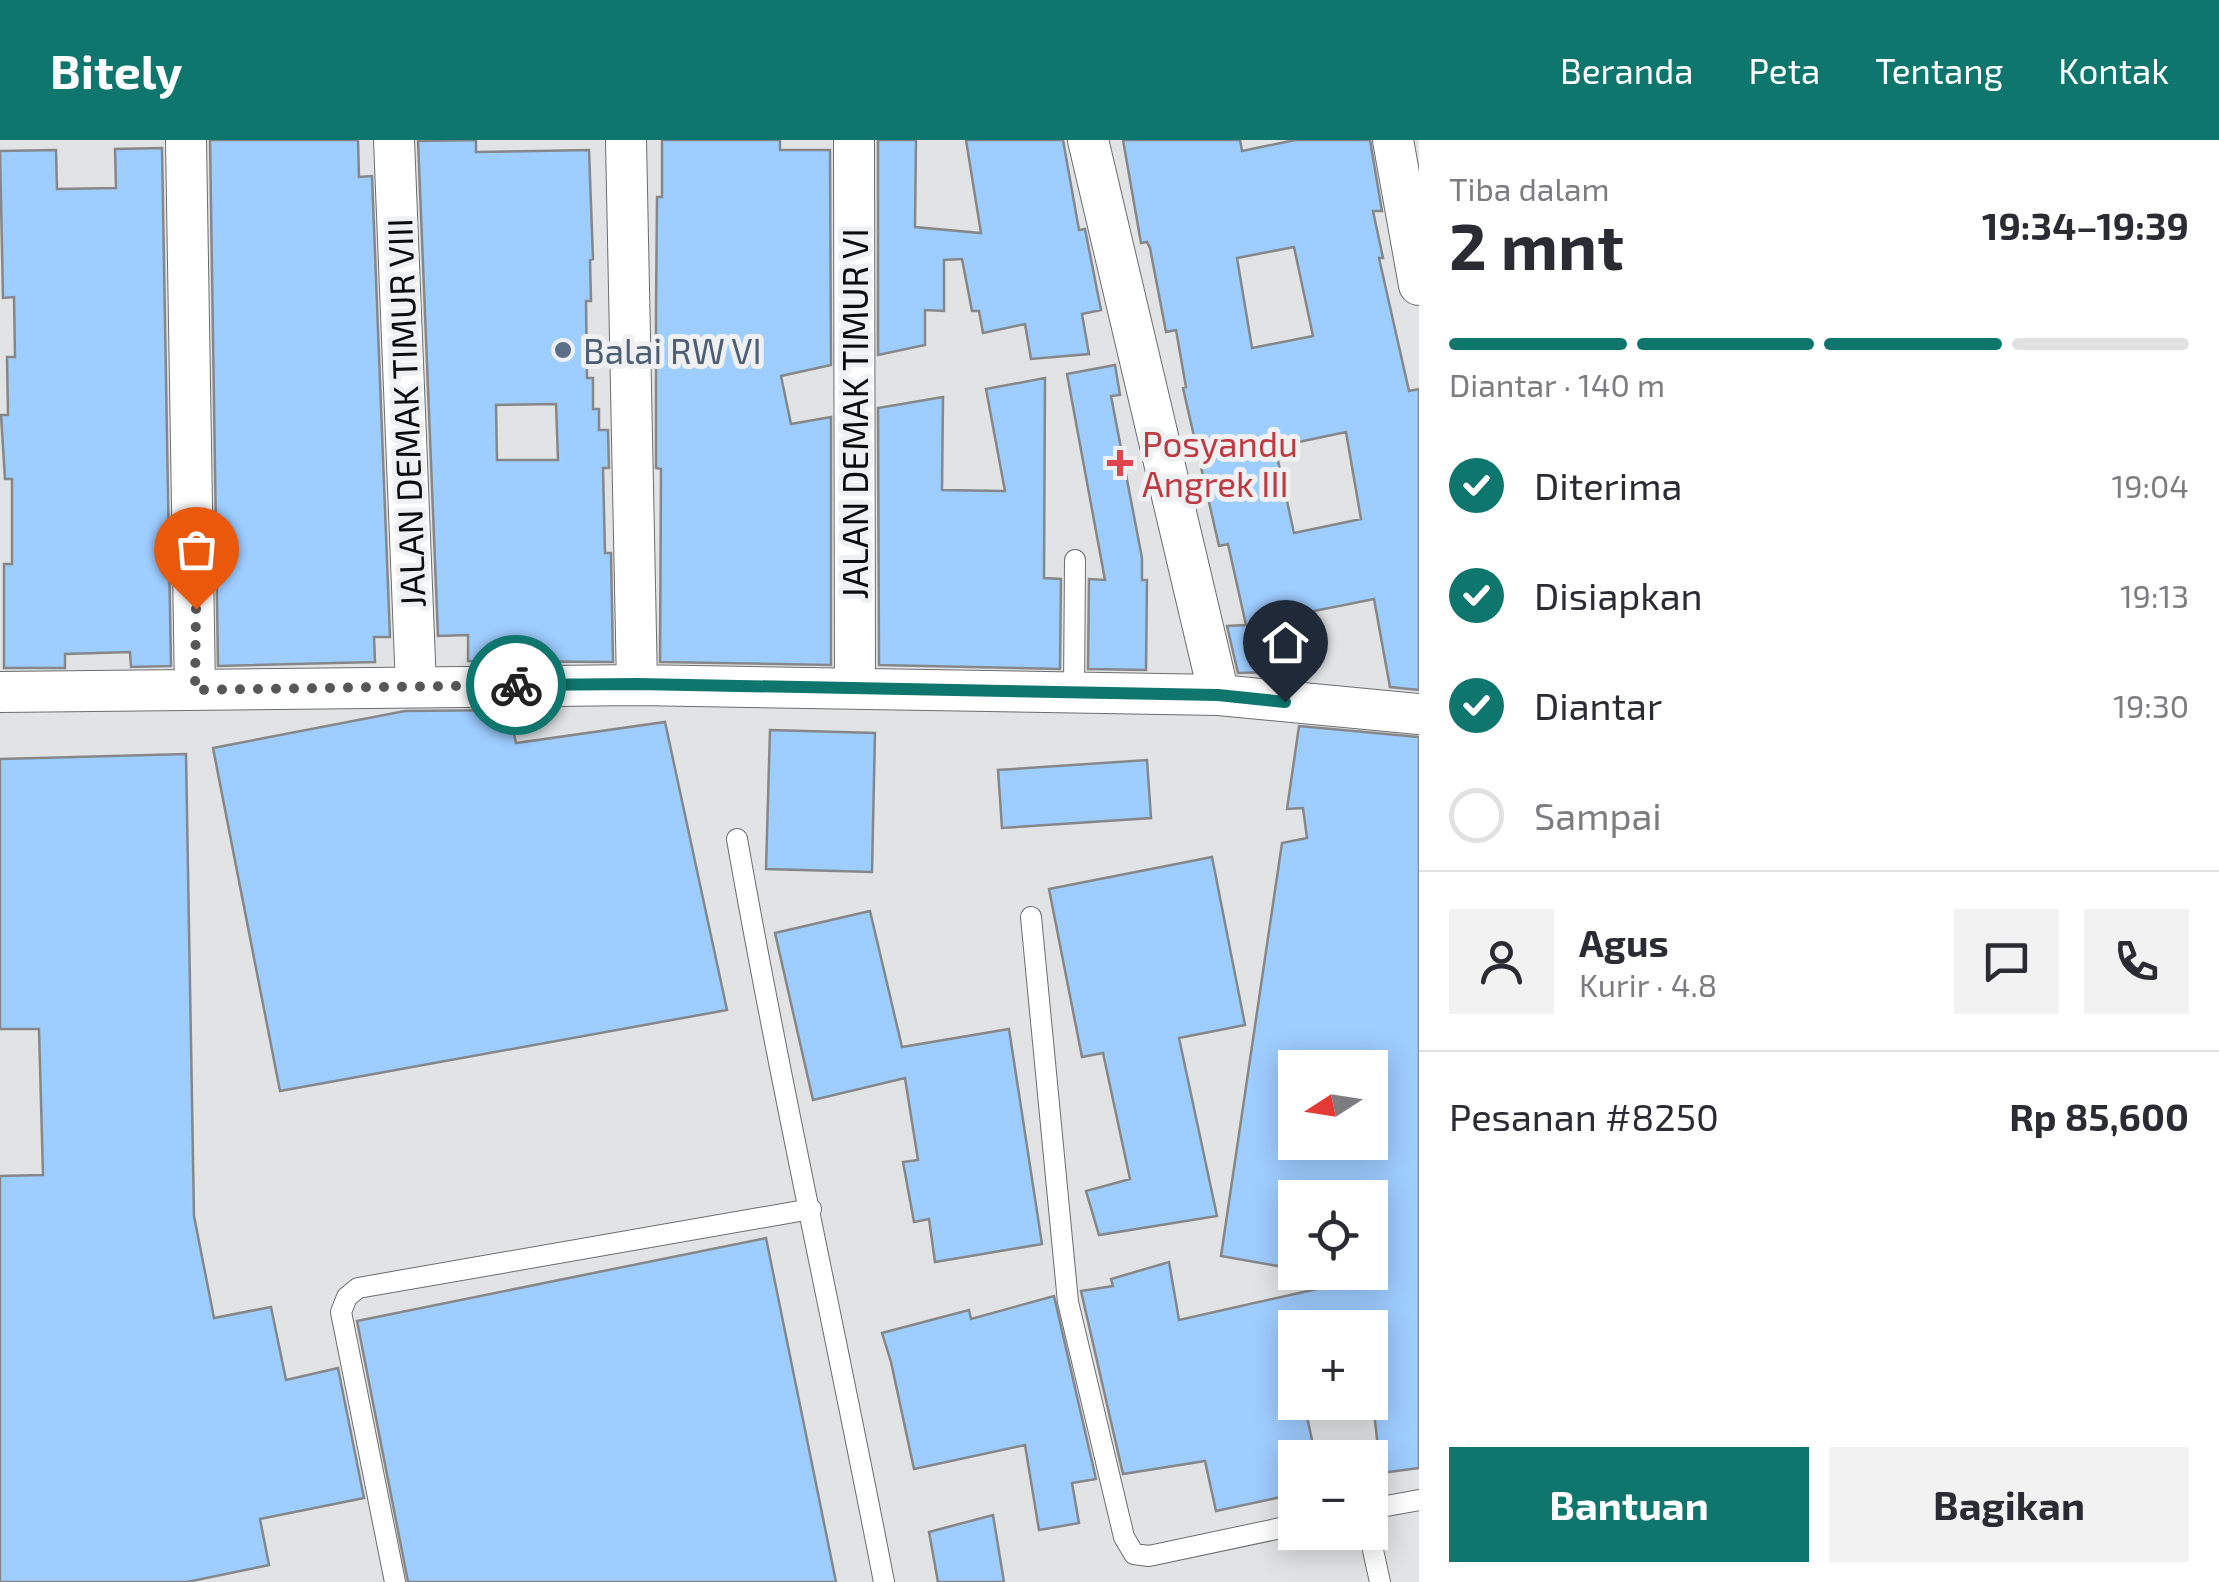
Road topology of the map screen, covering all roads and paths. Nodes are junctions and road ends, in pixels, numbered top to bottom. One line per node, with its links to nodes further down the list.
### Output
1 (186, 140): 12 (street)
2 (394, 140): 10 (street, JALAN DEMAK TIMUR VIII)
3 (626, 140): 9 (street)
4 (854, 140): 11 (street, JALAN DEMAK TIMUR VI)
5 (1088, 140): 15 (street)
6 (1393, 140): 7 (street)
7 (1419, 285)
8 (1075, 560): 14 (lane)
9 (637, 684): 10 (street); 11 (street)
10 (416, 686): 12 (street)
11 (855, 688): 14 (street)
12 (195, 690): 13 (street)
13 (0, 692)
14 (1074, 692): 15 (street)
15 (1218, 695): 16 (street)
16 (1419, 714)
17 (737, 839): 19 (lane)
18 (1031, 916): 22 (lane)
19 (811, 1209): 24 (lane); 25 (lane)
20 (1419, 1500): 21 (lane)
21 (1388, 1506)
22 (1278, 1529)
23 (1373, 1550): 26 (lane)
24 (395, 1582)
25 (884, 1582)
26 (1380, 1582)

